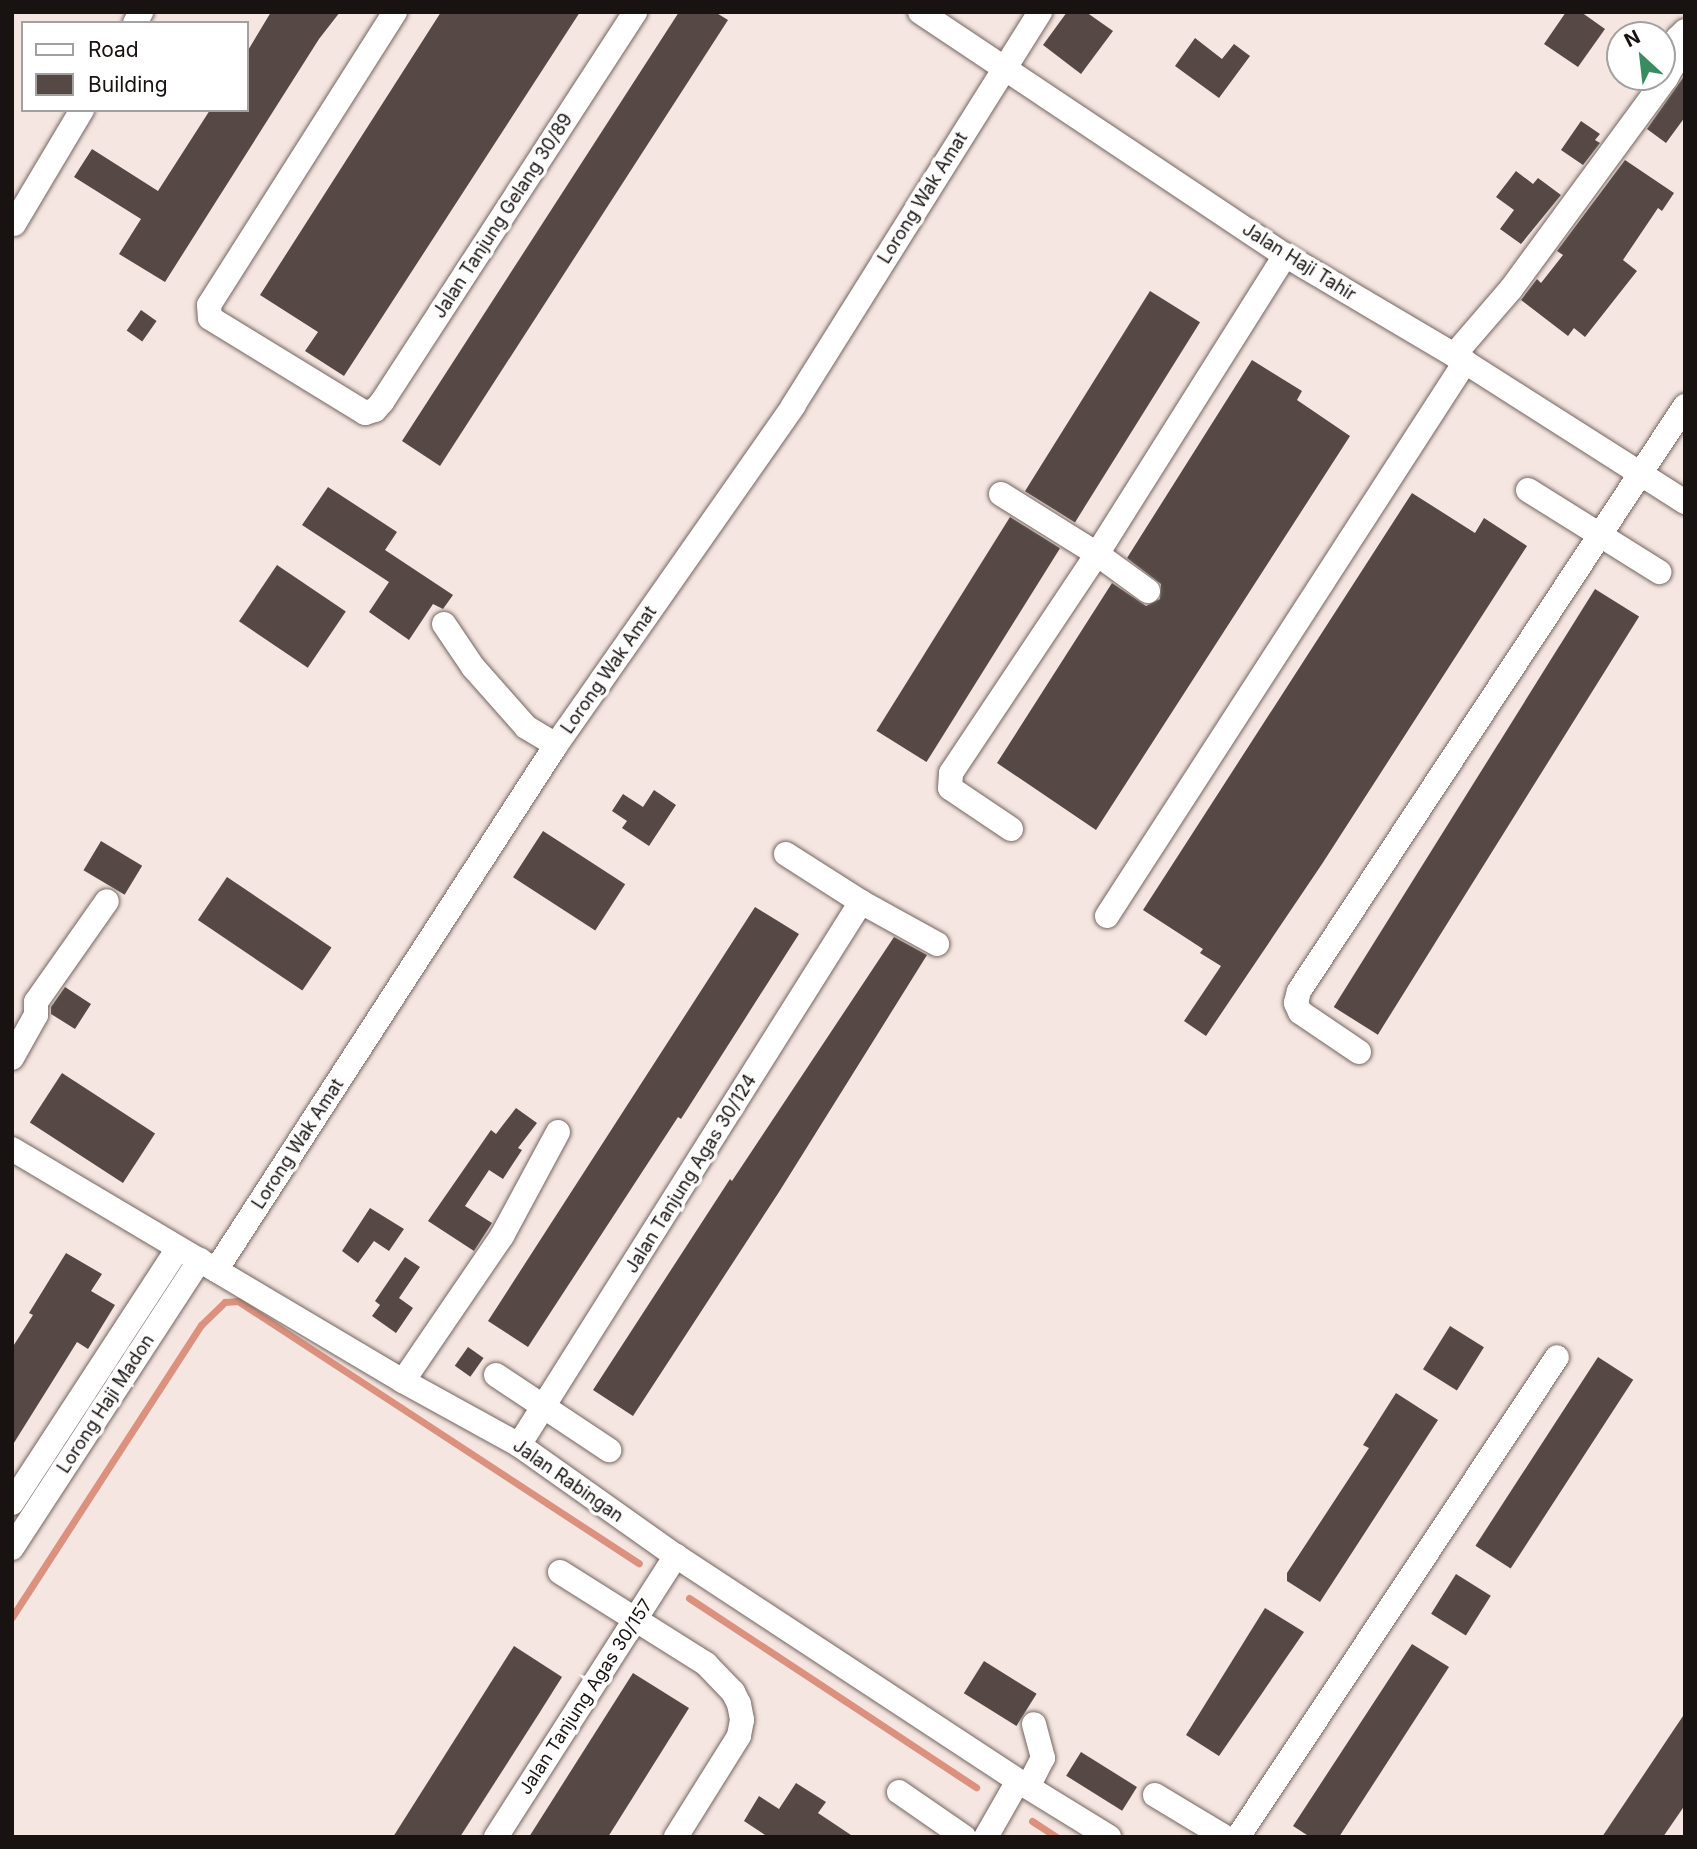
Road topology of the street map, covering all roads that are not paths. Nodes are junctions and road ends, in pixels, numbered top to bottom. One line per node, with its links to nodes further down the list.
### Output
1 (395, 12): 2 (street, Jalan Tanjung Gelang 30/89)
2 (635, 12)
3 (920, 12): 6 (street, Jalan Haji Tahir)
4 (1040, 12): 6 (street, Lorong Wak Amat)
5 (1685, 32): 10 (street)
6 (1003, 69): 9 (street, Jalan Haji Tahir); 21 (street, Lorong Wak Amat)
7 (81, 112): 8 (street)
8 (14, 224)
9 (1285, 255): 10 (street, Jalan Haji Tahir); 17 (street)
10 (1459, 359): 12 (street, Jalan Haji Tahir); 26 (street)
11 (1685, 406): 12 (street)
12 (1640, 475): 15 (street, Jalan Haji Tahir); 16 (street)
13 (1528, 490): 16 (street)
14 (1001, 494): 17 (street)
15 (1685, 502)
16 (1600, 535): 18 (street); 28 (street)
17 (1097, 554): 19 (street); 22 (street)
18 (1660, 572)
19 (1149, 591)
20 (444, 624): 21 (street)
21 (556, 746): 33 (street, Lorong Wak Amat)
22 (1011, 829)
23 (786, 854): 25 (street)
24 (107, 901): 29 (street)
25 (861, 902): 27 (street); 37 (street, Jalan Tanjung Agas 30/124)
26 (1107, 916)
27 (937, 944)
28 (1359, 1052)
29 (12, 1058)
30 (558, 1132): 36 (street)
31 (13, 1150): 32 (street, Jalan Rabingan)
32 (178, 1248): 33 (street, Jalan Rabingan); 40 (street)
33 (208, 1265): 36 (street, Jalan Rabingan); 41 (street, Lorong Haji Madon)
34 (1557, 1357): 55 (street)
35 (496, 1375): 37 (street)
36 (402, 1381): 38 (street, Jalan Rabingan)
37 (545, 1406): 38 (street, Jalan Tanjung Agas 30/124); 39 (street)
38 (519, 1445): 42 (street, Jalan Rabingan)
39 (609, 1450)
40 (12, 1503)
41 (12, 1548)
42 (676, 1556): 44 (street, Jalan Tanjung Agas 30/157); 46 (street, Jalan Rabingan)
43 (560, 1572): 44 (street)
44 (637, 1621): 49 (street, Jalan Tanjung Agas 30/157); 50 (street)
45 (1034, 1724): 46 (street)
46 (1023, 1784): 52 (street); 53 (street, Jalan Rabingan)
47 (899, 1792): 51 (street)
48 (1155, 1795): 54 (street)
49 (496, 1837)
50 (676, 1837)
51 (964, 1837)
52 (986, 1837)
53 (1109, 1837)
54 (1224, 1837)
55 (1238, 1837)

